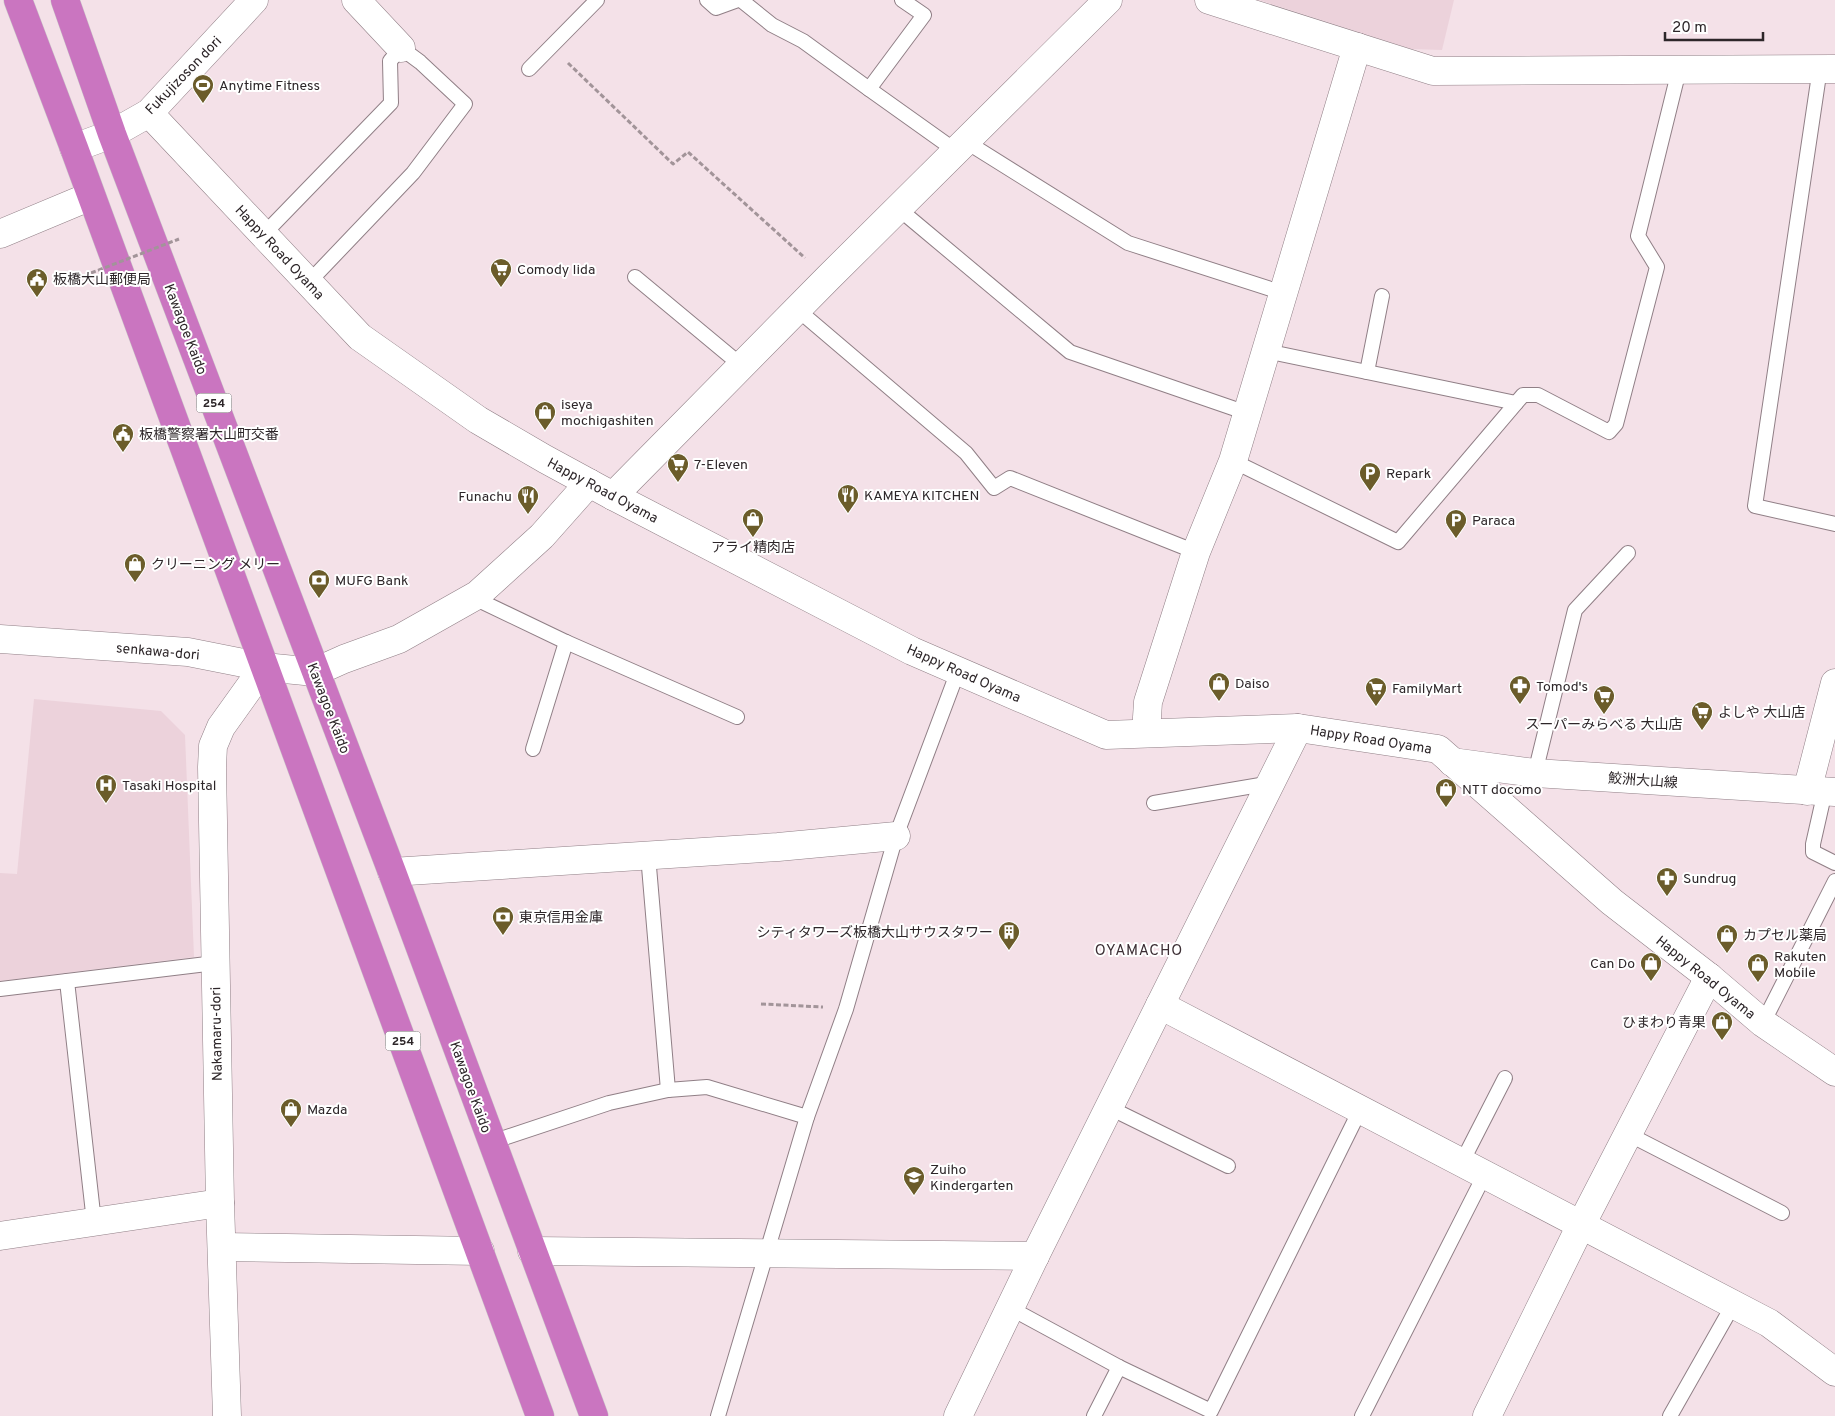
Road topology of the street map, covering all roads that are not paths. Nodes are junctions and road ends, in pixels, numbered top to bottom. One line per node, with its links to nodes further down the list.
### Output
1 (18, 0): 20 (highway, 254)
2 (64, 0): 18 (highway, Kawagoe Kaido / 254)
3 (254, 0): 17 (street, Fukujizoson dori)
4 (356, 0): 12 (street)
5 (597, 0): 14 (lane)
6 (707, 0): 7 (lane)
7 (739, 0): 16 (lane)
8 (902, 0): 16 (lane)
9 (1108, 0): 19 (street)
10 (1209, 0): 11 (street)
11 (1356, 47): 15 (street); 27 (street)
12 (401, 48): 24 (lane); 26 (lane)
13 (1828, 68): 15 (street); 38 (lane)
14 (529, 69)
15 (1679, 70): 33 (lane)
16 (869, 89): 19 (lane)
17 (150, 113): 18 (street, Fukujizoson dori); 24 (street, Happy Road Oyama)
18 (112, 134): 20 (street, Fukujizoson dori); 46 (highway, Kawagoe Kaido / 254)
19 (960, 146): 22 (street); 27 (lane)
20 (74, 148): 21 (highway, 254)
21 (91, 196): 23 (street); 44 (highway, 254)
22 (899, 209): 29 (street); 34 (lane)
23 (0, 234)
24 (264, 234): 26 (street, Happy Road Oyama)
25 (635, 277): 31 (lane)
26 (309, 282): 36 (street, Happy Road Oyama)
27 (1283, 293): 30 (street)
28 (1382, 296): 32 (lane)
29 (798, 310): 31 (street); 39 (lane)
30 (1266, 351): 32 (lane); 34 (street)
31 (742, 366): 37 (street)
32 (1367, 372): 33 (lane)
33 (1516, 403): 35 (lane)
34 (1248, 413): 35 (street)
35 (1233, 461): 39 (street)
36 (589, 482): 37 (street, Happy Road Oyama); 41 (street)
37 (613, 496): 45 (street, Happy Road Oyama)
38 (1835, 524)
39 (1196, 552): 50 (street)
40 (1628, 553): 53 (lane)
41 (472, 597): 43 (lane); 46 (street)
42 (0, 639): 44 (street, senkawa-dori)
43 (566, 642): 48 (lane); 51 (lane)
44 (264, 666): 46 (street, senkawa-dori); 62 (street, Nakamaru-dori); 84 (highway, 254)
45 (958, 671): 50 (street, Happy Road Oyama); 57 (lane)
46 (315, 672): 60 (highway, Kawagoe Kaido / 254)
47 (1835, 683): 55 (street)
48 (738, 717)
49 (1298, 728): 50 (street, Happy Road Oyama); 52 (street, Happy Road Oyama); 54 (street)
50 (1146, 733)
51 (534, 749)
52 (1452, 762): 53 (street, 鮫洲大山線); 63 (street, Happy Road Oyama)
53 (1535, 772): 55 (street, 鮫洲大山線)
54 (1272, 783): 56 (lane); 66 (street)
55 (1823, 791): 59 (lane)
56 (1154, 803)
57 (896, 836): 58 (street); 73 (lane)
58 (648, 855): 60 (street); 70 (lane)
59 (1835, 863)
60 (392, 872): 75 (highway, Kawagoe Kaido / 254)
61 (1835, 880): 67 (lane)
62 (215, 963): 64 (lane); 78 (street, Nakamaru-dori)
63 (1709, 977): 67 (street, Happy Road Oyama); 74 (street)
64 (67, 981): 65 (lane); 80 (lane)
65 (0, 989)
66 (1160, 1005): 71 (street); 72 (street)
67 (1763, 1024): 68 (street, Happy Road Oyama)
68 (1835, 1072)
69 (1505, 1078): 77 (lane)
70 (668, 1090): 73 (lane); 75 (lane)
71 (1110, 1108): 76 (lane); 87 (street)
72 (1360, 1110): 77 (street); 90 (lane)
73 (807, 1117): 86 (lane)
74 (1628, 1134): 79 (lane); 81 (street)
75 (492, 1142): 85 (highway, Kawagoe Kaido / 254)
76 (1228, 1166)
77 (1474, 1168): 81 (street); 98 (lane)
78 (220, 1203): 80 (street); 83 (street, Nakamaru-dori)
79 (1782, 1213)
80 (94, 1222): 82 (street)
81 (1581, 1225): 88 (street); 99 (street)
82 (0, 1236)
83 (222, 1248): 84 (street); 92 (street, Nakamaru-dori)
84 (480, 1251): 93 (highway, 254)
85 (532, 1251): 86 (street); 94 (highway, Kawagoe Kaido / 254)
86 (767, 1253): 87 (street); 95 (lane)
87 (1035, 1256): 89 (street)
88 (1734, 1305): 91 (street); 100 (lane)
89 (1010, 1308): 90 (lane); 96 (street)
90 (1119, 1367): 97 (lane)
91 (1835, 1372)
92 (227, 1416)
93 (540, 1416)
94 (594, 1416)
95 (718, 1416)
96 (958, 1416)
97 (1094, 1416)
98 (1362, 1416)
99 (1486, 1416)
100 (1670, 1416)

